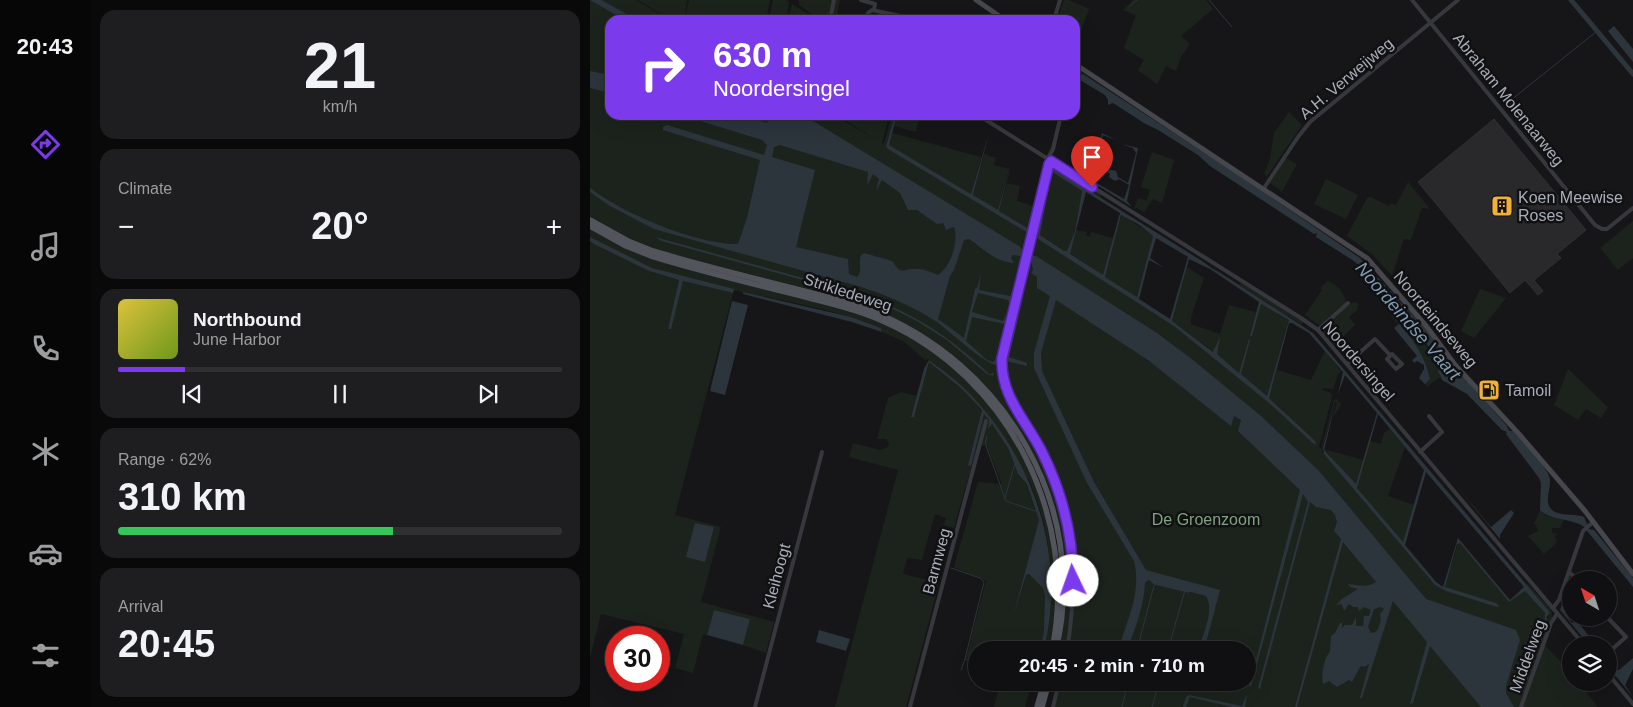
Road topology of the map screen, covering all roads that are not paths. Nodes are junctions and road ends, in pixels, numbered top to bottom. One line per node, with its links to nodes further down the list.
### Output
1 (834, 0): 8 (street)
2 (861, 0): 7 (street)
3 (976, 0): 11 (street)
4 (1060, 0): 12 (street)
5 (1412, 0): 13 (street, Abraham Molenaarweg)
6 (1458, 0): 13 (street, A.H. Verweijweg)
7 (874, 10): 9 (street); 10 (street)
8 (831, 15)
9 (868, 15)
10 (896, 15)
11 (998, 15)
12 (1056, 15)
13 (1431, 22): 18 (street, A.H. Verweijweg); 19 (street, Abraham Molenaarweg)
14 (1080, 69): 18 (street, Noordeindseweg)
15 (986, 120): 17 (street, Noordersingel)
16 (1060, 120): 17 (street)
17 (1050, 159): 23 (street, Noordersingel); 40 (street)
18 (1264, 188): 30 (street, Noordeindseweg)
19 (1633, 208)
20 (590, 220): 39 (main road, Strikledeweg)
21 (590, 226): 38 (main road, Strikledeweg)
22 (1348, 303): 23 (street)
23 (1318, 330): 25 (street, Noordersingel)
24 (1390, 355): 25 (street)
25 (1347, 364): 29 (street, Noordersingel)
26 (1429, 416): 29 (street)
27 (986, 421): 48 (street, Barmweg)
28 (822, 452): 47 (street, Kleihoogt)
29 (1420, 452): 34 (street, Noordersingel)
30 (1593, 522): 31 (street, Middelweg); 32 (street, Noordeindseweg)
31 (1569, 571)
32 (1633, 574)
33 (1562, 591): 34 (street, Middelweg)
34 (1553, 608): 35 (street, Noordersingel)
35 (1557, 614): 37 (street, Noordersingel); 52 (street, Middelweg)
36 (1615, 626): 41 (street)
37 (1576, 636)
38 (1053, 641)
39 (1057, 641)
40 (1068, 641)
41 (1617, 645)
42 (1617, 685): 46 (street)
43 (1041, 691): 49 (main road)
44 (1046, 691): 50 (main road)
45 (1057, 691): 51 (street)
46 (1633, 704)
47 (755, 707)
48 (910, 707)
49 (1037, 707)
50 (1042, 707)
51 (1053, 707)
52 (1521, 707)

